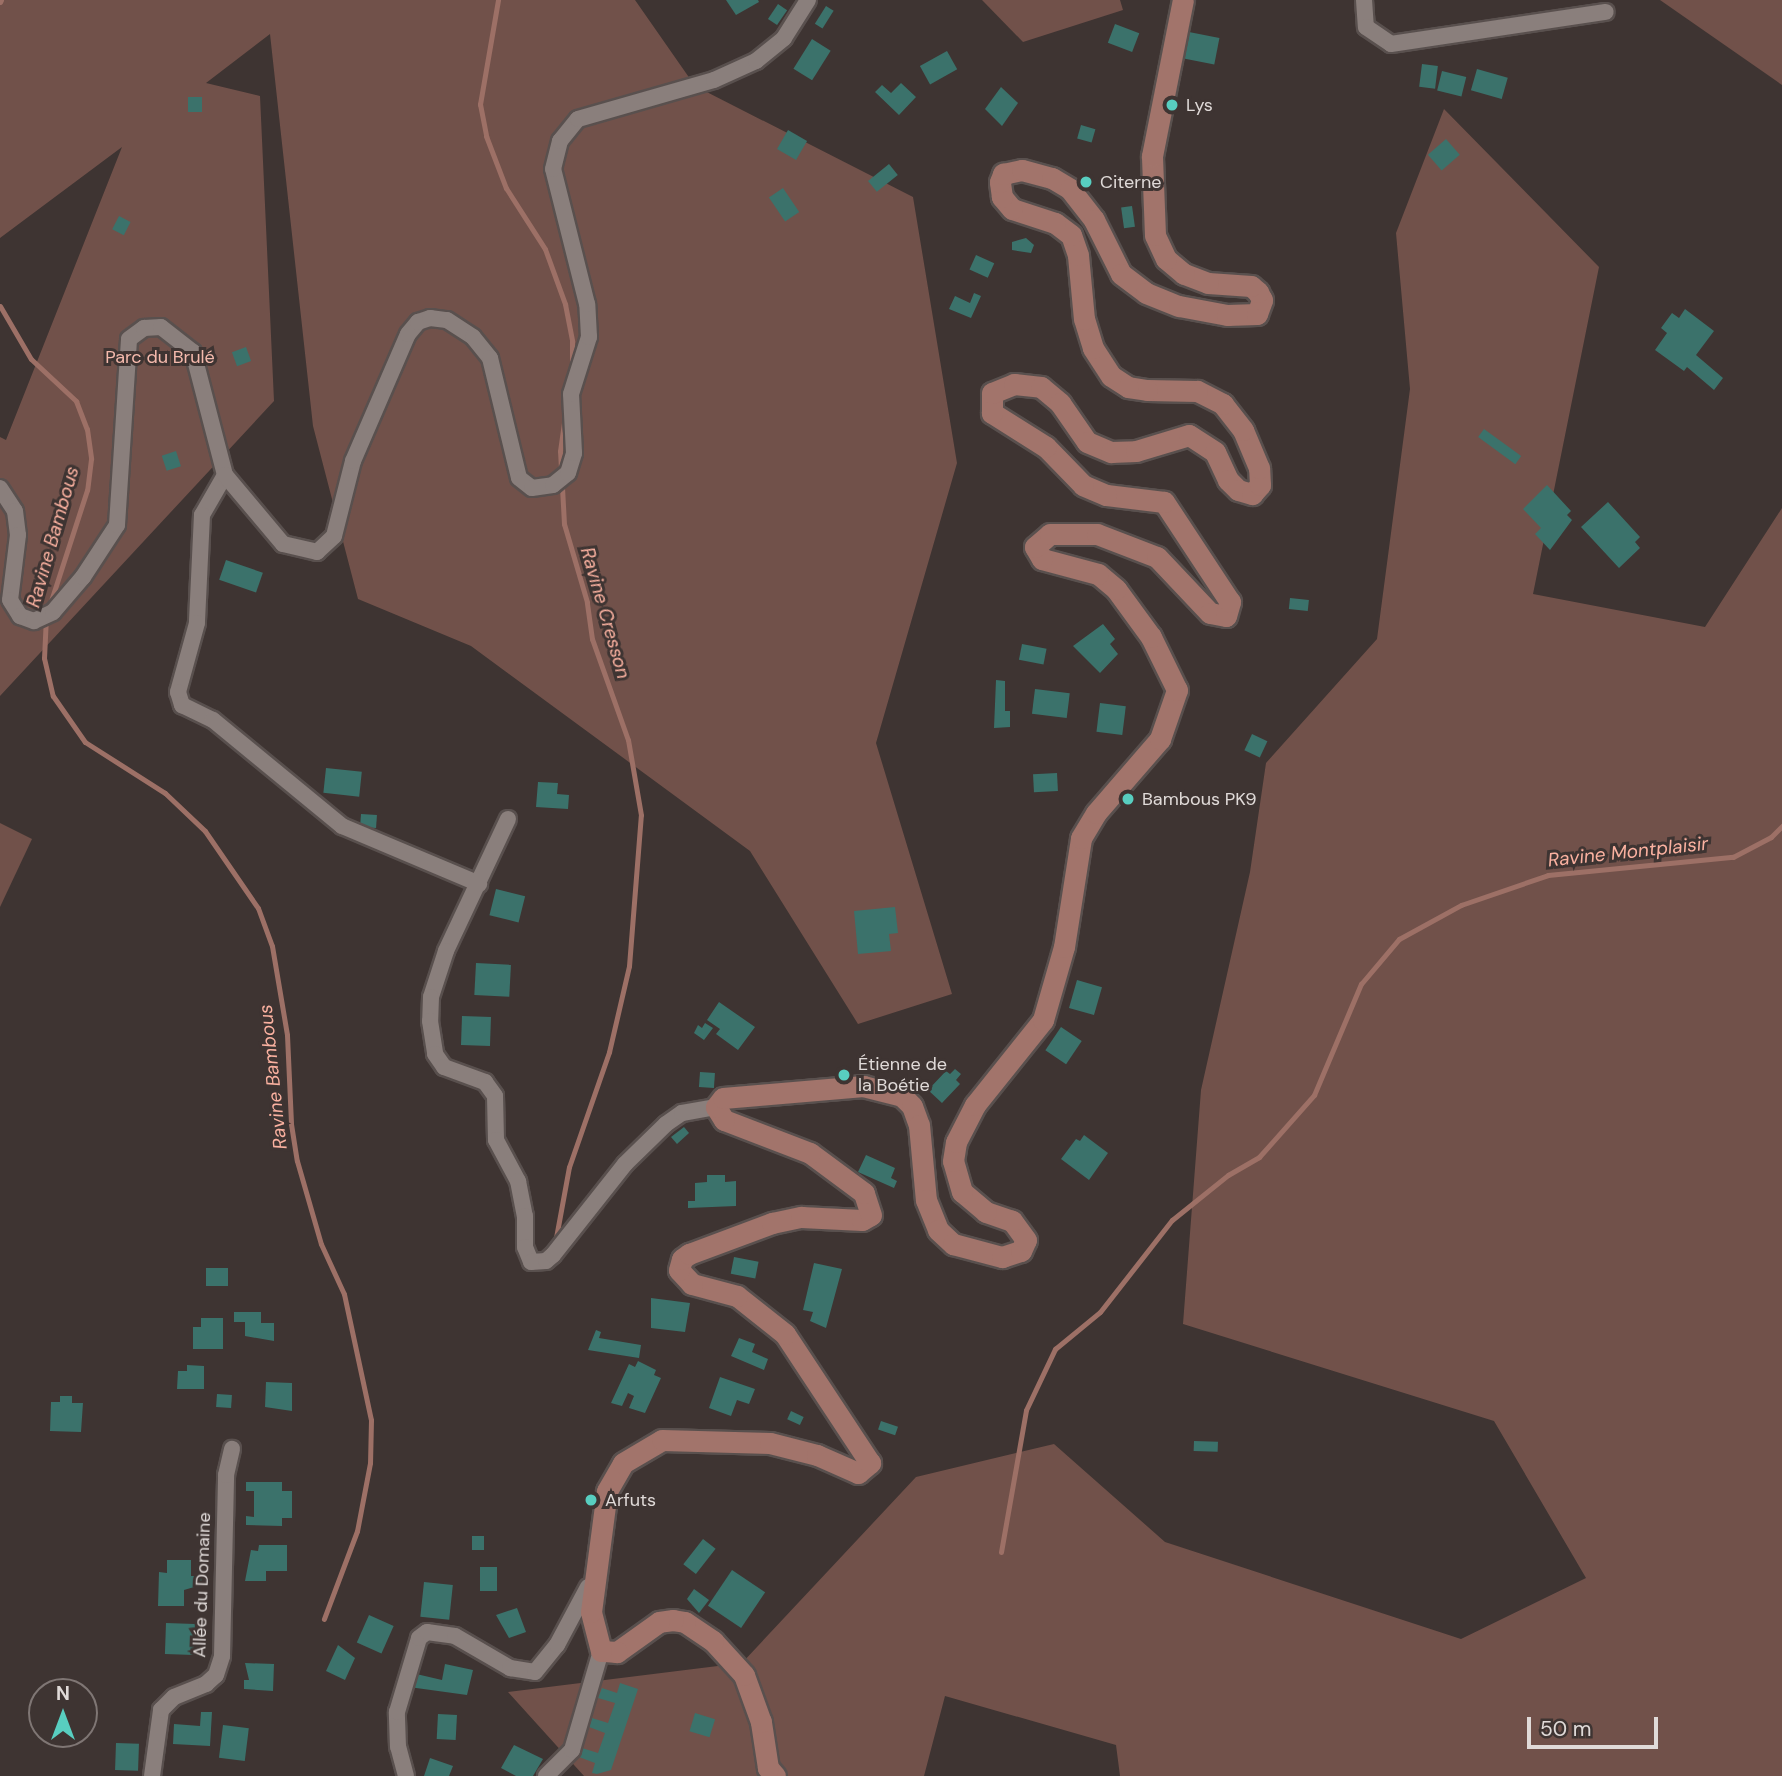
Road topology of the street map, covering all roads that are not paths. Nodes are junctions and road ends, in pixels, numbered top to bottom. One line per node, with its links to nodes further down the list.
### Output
1 (808, 0): 5 (street)
2 (1183, 0): 9 (main road)
3 (1364, 0): 4 (street)
4 (1606, 12)
5 (225, 475): 6 (street); 8 (street)
6 (0, 488)
7 (508, 819): 8 (street)
8 (479, 884): 9 (street)
9 (716, 1107): 11 (main road)
10 (232, 1449): 13 (street, Allée du Domaine)
11 (598, 1560): 12 (main road); 14 (street)
12 (601, 1651): 15 (street); 16 (main road)
13 (152, 1776)
14 (406, 1776)
15 (546, 1776)
16 (775, 1776)

